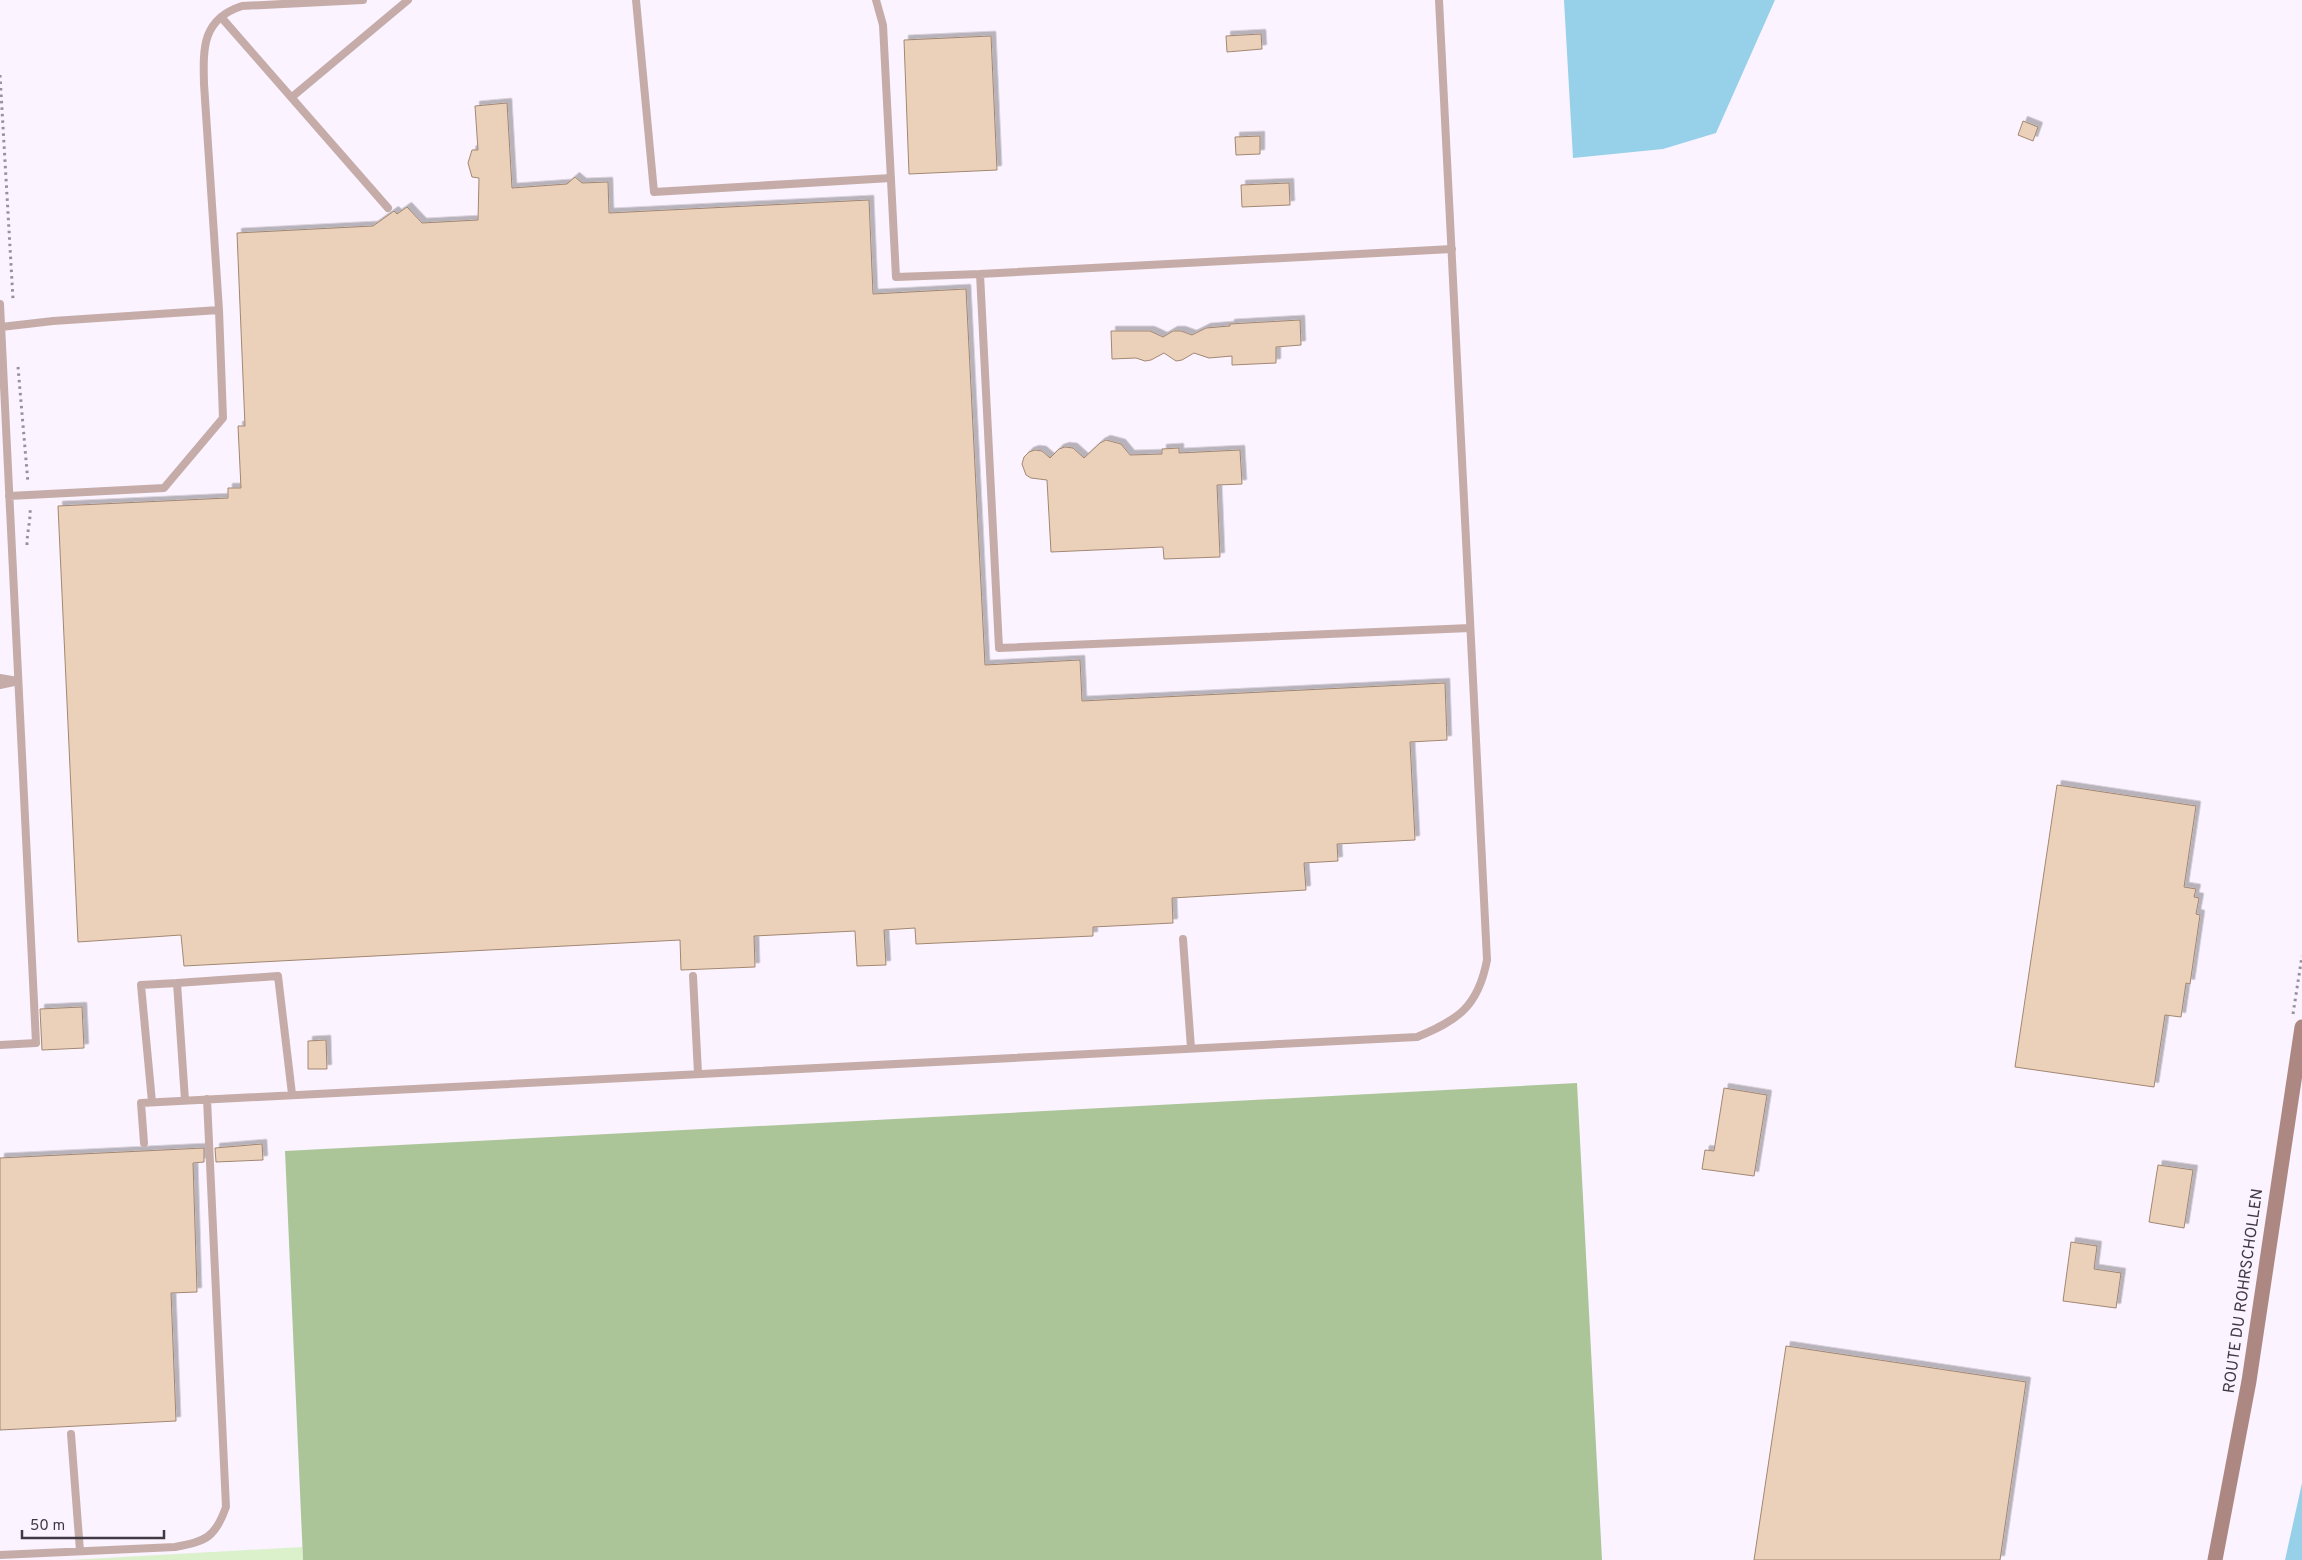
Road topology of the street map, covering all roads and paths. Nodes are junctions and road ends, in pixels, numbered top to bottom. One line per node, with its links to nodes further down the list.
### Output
1 (363, 0): 6 (lane)
2 (408, 0): 7 (lane)
3 (636, 0): 8 (lane)
4 (876, 0): 8 (lane)
5 (1439, 0): 10 (lane)
6 (221, 17): 7 (lane); 13 (lane)
7 (292, 96): 9 (lane)
8 (891, 178): 11 (lane)
9 (388, 208)
10 (1452, 248): 11 (lane); 16 (lane)
11 (980, 274): 16 (lane)
12 (0, 304): 14 (lane)
13 (219, 310): 14 (lane); 15 (lane)
14 (1, 327): 15 (lane)
15 (9, 496): 18 (lane)
16 (1470, 628): 25 (lane)
17 (0, 678): 18 (lane)
18 (18, 681): 19 (lane); 24 (lane)
19 (0, 685)
20 (1184, 939): 25 (lane)
21 (693, 976): 26 (lane)
22 (177, 983): 27 (lane); 29 (lane); 30 (lane)
23 (2302, 1027): 35 (street, ROUTE DU ROHRSCHOLLEN)
24 (0, 1045)
25 (1191, 1048): 26 (lane)
26 (698, 1073): 27 (lane)
27 (292, 1094): 28 (lane)
28 (207, 1099): 29 (lane); 33 (lane)
29 (185, 1100): 30 (lane)
30 (152, 1102): 31 (lane)
31 (144, 1143)
32 (71, 1434): 33 (lane)
33 (80, 1552): 34 (lane)
34 (0, 1555)
35 (2215, 1560)

